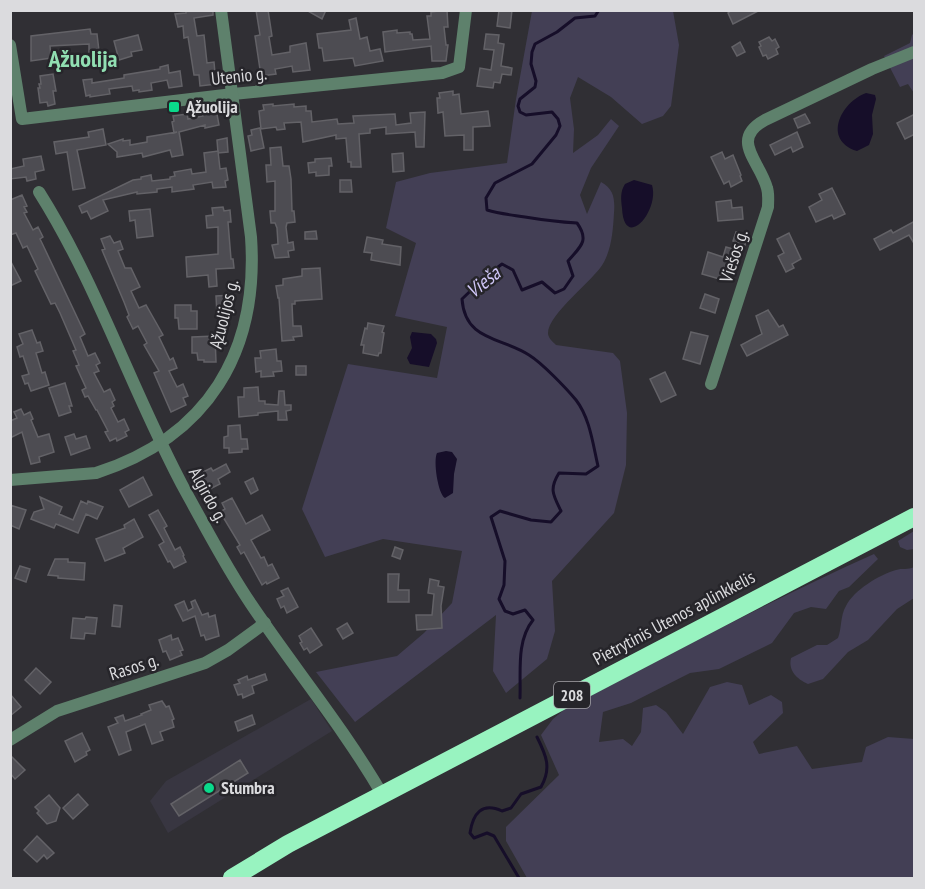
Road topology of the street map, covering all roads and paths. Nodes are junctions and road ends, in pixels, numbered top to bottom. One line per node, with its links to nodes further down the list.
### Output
1 (221, 10): 5 (street, Ąžuolijos g.)
2 (466, 10): 5 (street, Utenio g.)
3 (10, 45): 5 (street, Utenio g.)
4 (915, 52): 7 (street, Viešos g.)
5 (233, 94): 8 (street, Ąžuolijos g.)
6 (39, 192): 8 (street, Algirdo g.)
7 (711, 384)
8 (161, 444): 9 (street, Ąžuolijos g.); 11 (street, Algirdo g.)
9 (10, 480)
10 (915, 517): 13 (highway, Pietrytinis Utenos aplinkkelis / 208)
11 (265, 623): 12 (street, Rasos g.); 13 (street, Algirdo g.)
12 (10, 740)
13 (382, 794): 14 (highway, Pietrytinis Utenos aplinkkelis / 208)
14 (232, 879)

